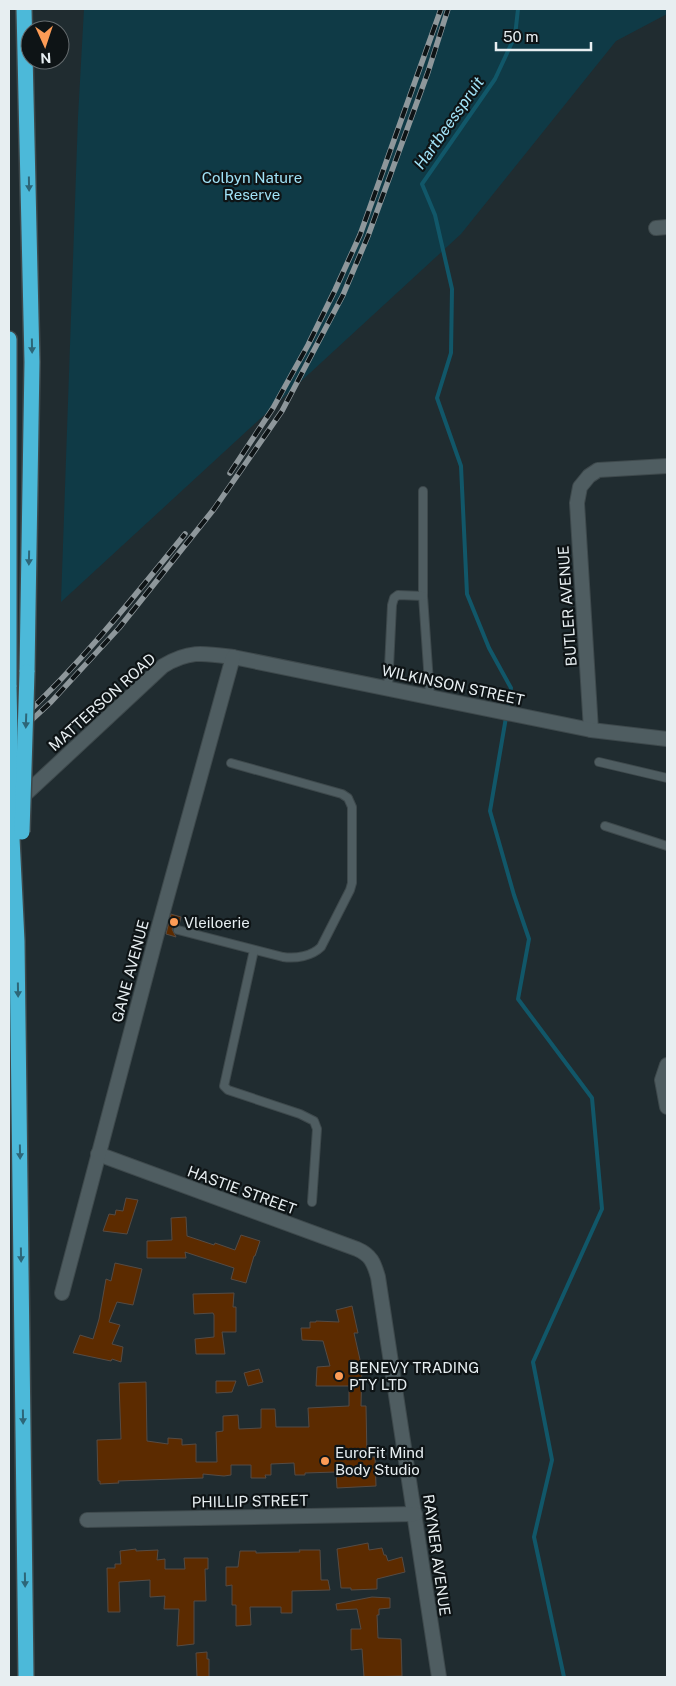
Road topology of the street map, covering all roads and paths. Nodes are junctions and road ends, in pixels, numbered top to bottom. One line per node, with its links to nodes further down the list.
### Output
1 (24, 9): 3 (highway)
2 (30, 9): 3 (highway)
3 (28, 135): 19 (highway, one-way to 19, bridge)
4 (9, 339): 9 (highway)
5 (667, 466): 12 (street, BUTLER AVENUE)
6 (422, 492): 7 (lane)
7 (423, 596): 10 (lane); 11 (lane)
8 (233, 657): 10 (street, WILKINSON STREET); 17 (street, MATTERSON ROAD); 25 (street, GANE AVENUE)
9 (10, 687): 19 (highway, bridge)
10 (388, 688): 11 (street, WILKINSON STREET)
11 (430, 697): 12 (street, WILKINSON STREET)
12 (591, 730): 13 (street, WILKINSON STREET)
13 (667, 740)
14 (599, 762): 16 (lane)
15 (232, 763): 22 (lane)
16 (667, 778)
17 (9, 810)
18 (605, 826): 20 (lane)
19 (17, 835): 31 (highway, one-way to 31)
20 (667, 846)
21 (178, 930): 22 (lane)
22 (254, 950): 26 (lane)
23 (667, 1065): 24 (street)
24 (667, 1107)
25 (98, 1154): 27 (street, HASTIE STREET); 28 (street, GANE AVENUE)
26 (312, 1202)
27 (372, 1260): 29 (street, RAYNER AVENUE)
28 (62, 1293)
29 (415, 1514): 30 (street, PHILLIP STREET); 32 (street, RAYNER AVENUE)
30 (86, 1520)
31 (26, 1677)
32 (439, 1677)

